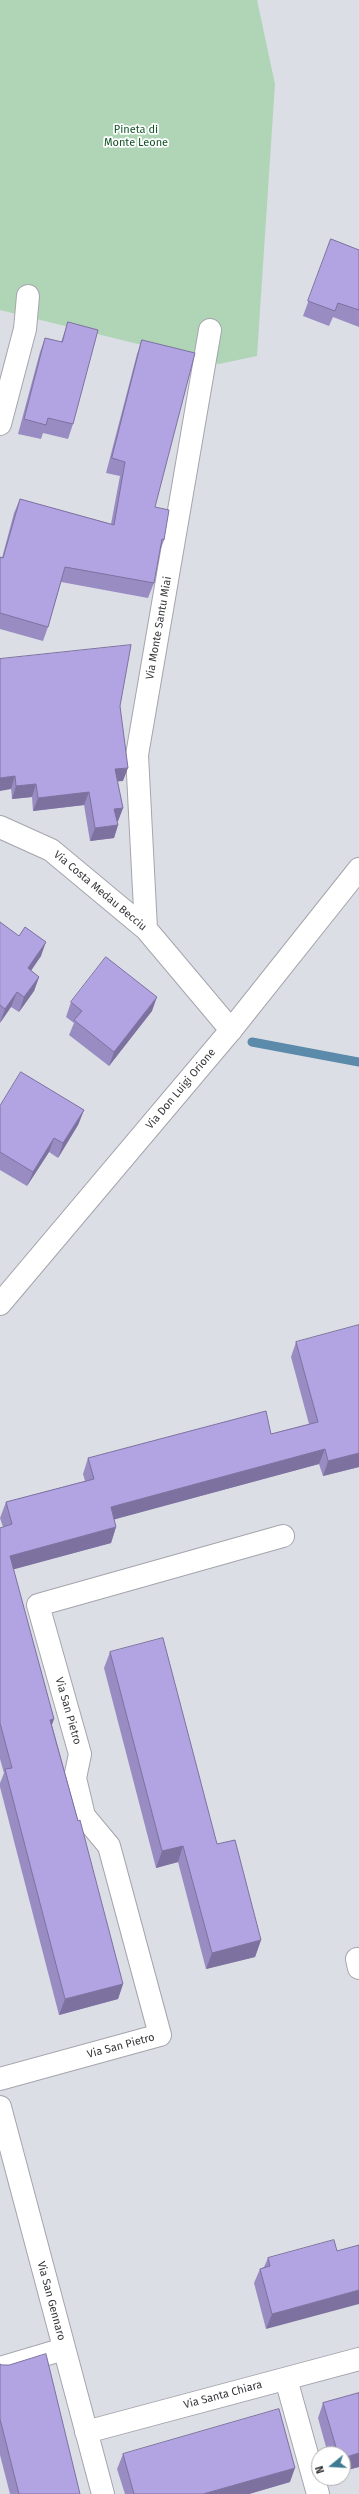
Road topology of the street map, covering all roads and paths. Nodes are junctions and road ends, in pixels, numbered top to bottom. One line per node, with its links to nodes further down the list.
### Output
1 (28, 296): 3 (street)
2 (210, 330): 6 (street, Via Monte Santu Miai)
3 (0, 424)
4 (0, 827): 6 (street, Via Costa Medau Becciu)
5 (359, 870): 7 (street, Via Don Luigi Orione)
6 (146, 929): 7 (street, Via Costa Medau Becciu)
7 (231, 1030): 8 (street, Via Don Luigi Orione)
8 (0, 1304)
9 (283, 1536): 12 (street, Via San Pietro)
10 (359, 1959): 11 (street)
11 (359, 1968)
12 (0, 2079)
13 (0, 2108): 14 (street, Via San Gennaro)
14 (64, 2349): 16 (street); 18 (street, Via San Gennaro)
15 (359, 2359): 17 (street, Via Santa Chiara)
16 (0, 2368)
17 (286, 2379): 18 (street, Via Santa Chiara); 20 (street)
18 (86, 2432): 19 (street, Via San Gennaro)
19 (103, 2494)
20 (318, 2494)

